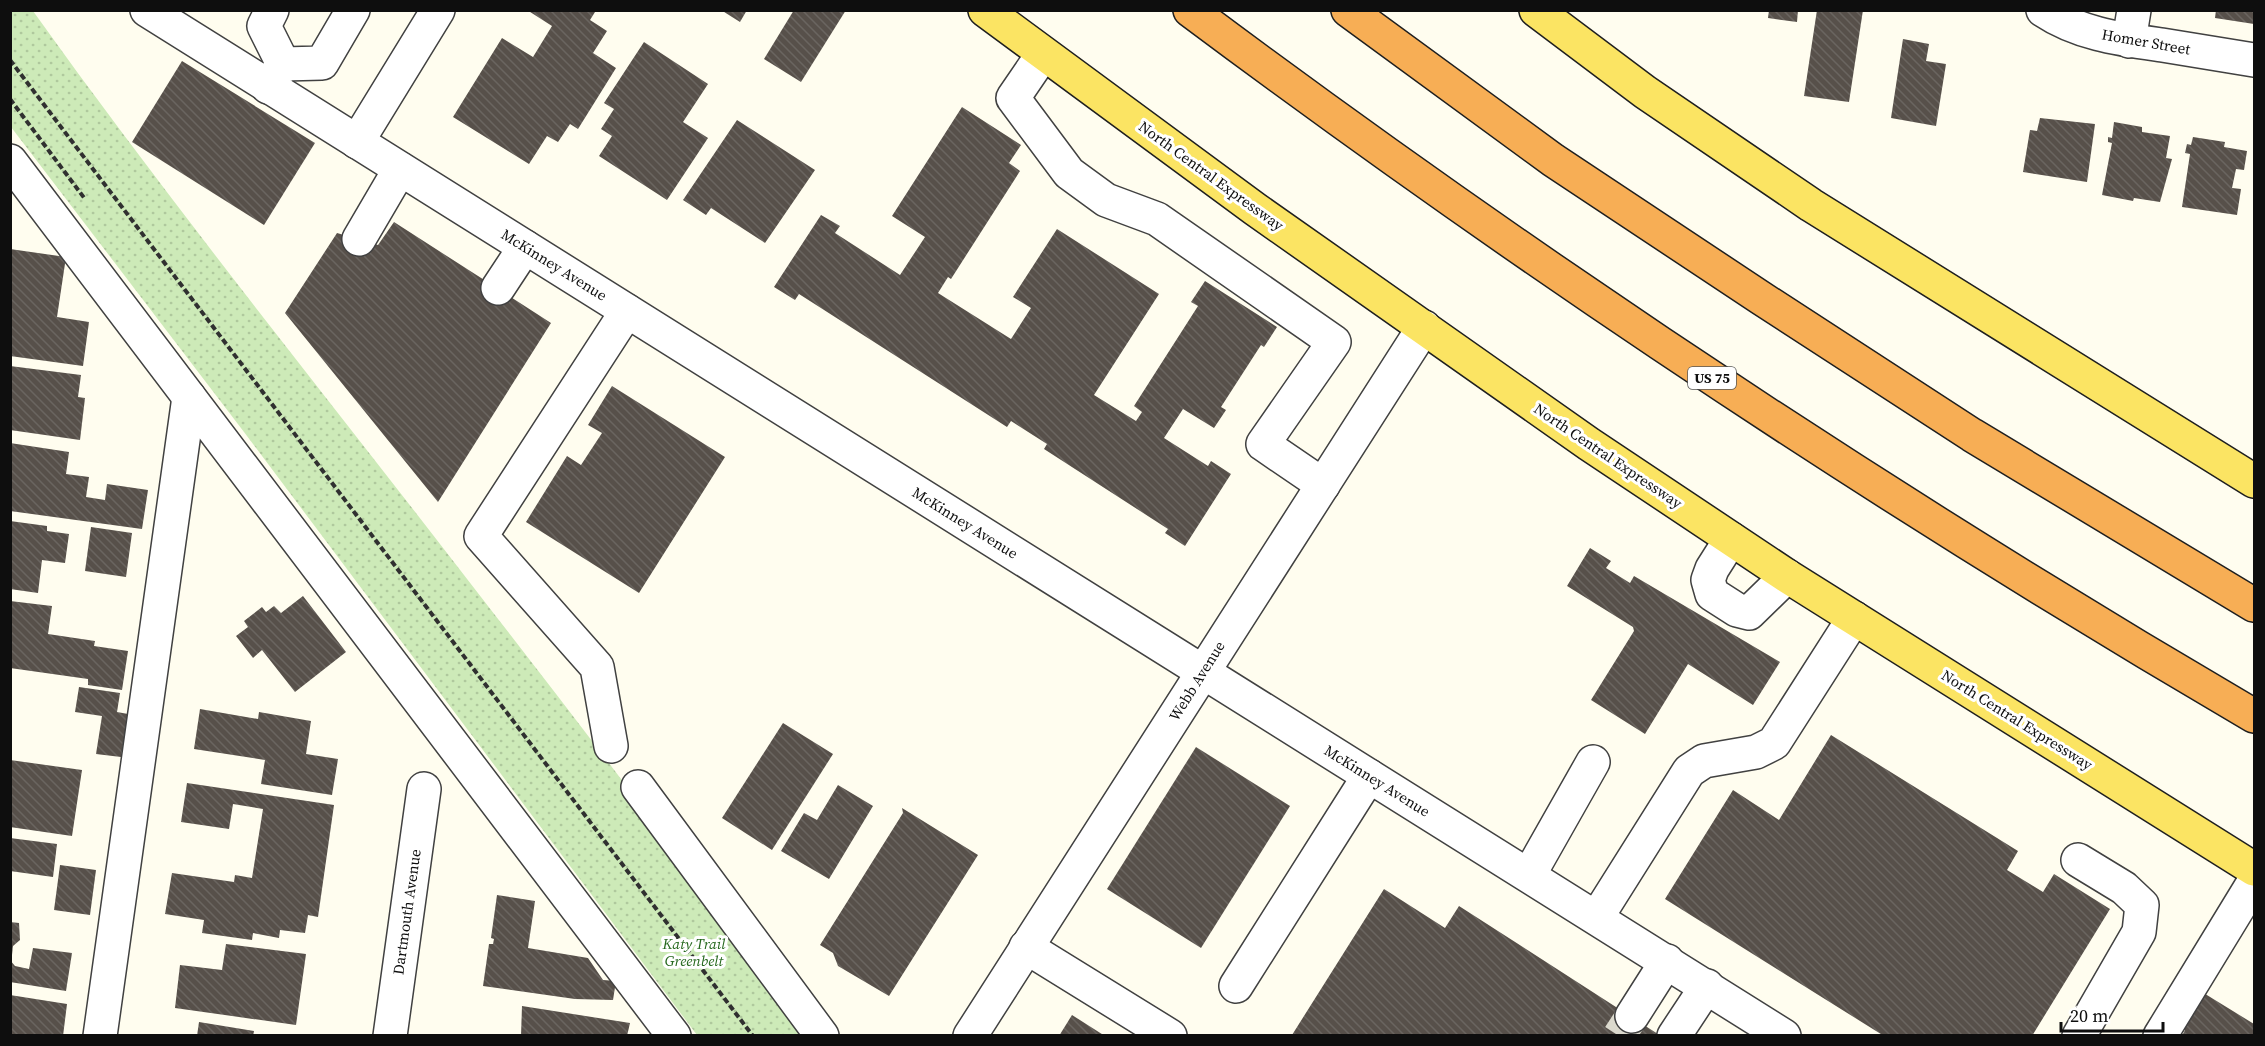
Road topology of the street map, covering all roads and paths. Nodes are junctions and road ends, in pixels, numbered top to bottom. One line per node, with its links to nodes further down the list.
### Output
1 (147, 10): 14 (street, McKinney Avenue)
2 (272, 10): 14 (street)
3 (353, 10): 14 (street)
4 (438, 10): 15 (street)
5 (985, 10): 11 (main road, North Central Expressway)
6 (1190, 10): 31 (highway, US 75)
7 (1348, 10): 28 (highway)
8 (1536, 10): 24 (main road)
9 (2043, 10): 10 (street, Homer Street)
10 (2132, 26): 13 (street, Homer Street)
11 (1042, 54): 22 (main road, North Central Expressway); 25 (street)
12 (10, 60): 50 (path)
13 (2254, 60)
14 (276, 75): 15 (street, McKinney Avenue)
15 (357, 142): 17 (street, McKinney Avenue)
16 (10, 161): 23 (street)
17 (400, 170): 18 (street); 19 (street, McKinney Avenue)
18 (359, 239)
19 (525, 247): 20 (street); 21 (street, McKinney Avenue)
20 (498, 288)
21 (627, 311): 30 (street, McKinney Avenue); 32 (street)
22 (1424, 327): 25 (street, Webb Avenue); 26 (main road, North Central Expressway)
23 (189, 398): 47 (street); 49 (street)
24 (2254, 481)
25 (1323, 485): 30 (street, Webb Avenue)
26 (1731, 539): 27 (main road, North Central Expressway); 27 (street)
27 (1787, 576): 29 (main road, North Central Expressway)
28 (2254, 605)
29 (1854, 618): 38 (main road, North Central Expressway); 41 (street)
30 (1202, 672): 34 (street, McKinney Avenue); 42 (street, Webb Avenue)
31 (2254, 716)
32 (611, 746)
33 (1593, 762): 39 (street)
34 (1369, 776): 39 (street, McKinney Avenue); 44 (street)
35 (638, 787): 51 (street)
36 (424, 789): 48 (street, Dartmouth Avenue)
37 (2078, 860): 56 (street)
38 (2254, 868)
39 (1529, 875): 41 (street, McKinney Avenue)
40 (2254, 882): 57 (street)
41 (1597, 917): 43 (street, McKinney Avenue)
42 (1026, 947): 52 (street, Webb Avenue); 53 (street)
43 (1667, 961): 45 (street, McKinney Avenue); 46 (street)
44 (1236, 986)
45 (1707, 986): 54 (street); 55 (street, McKinney Avenue)
46 (1632, 1016)
47 (100, 1035)
48 (390, 1035)
49 (674, 1035)
50 (753, 1035)
51 (822, 1035)
52 (970, 1035)
53 (1170, 1035)
54 (1674, 1035)
55 (1784, 1035)
56 (2079, 1035)
57 (2160, 1035)

